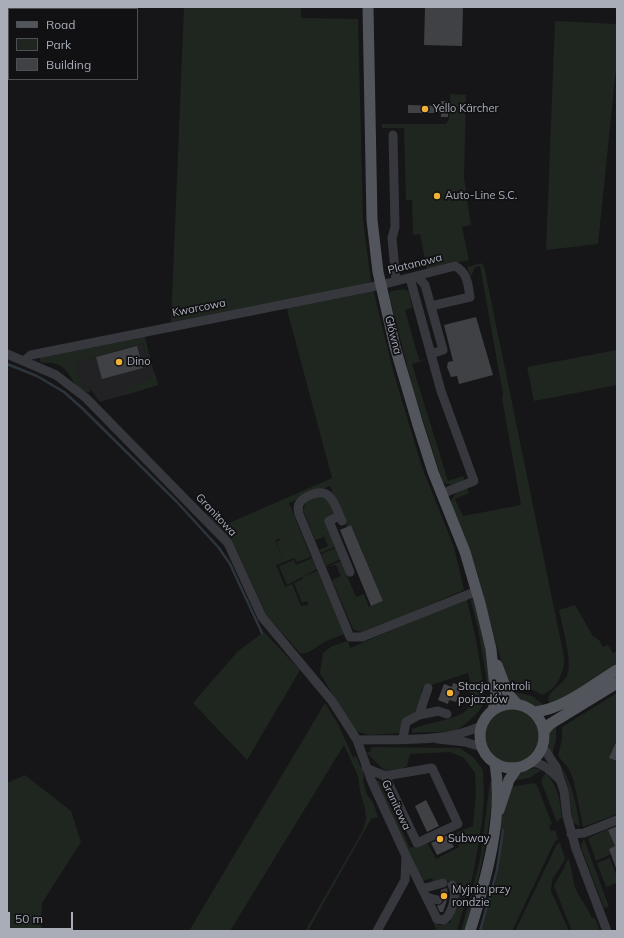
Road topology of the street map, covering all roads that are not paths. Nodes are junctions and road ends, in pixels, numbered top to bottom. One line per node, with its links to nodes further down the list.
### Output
1 (368, 7): 5 (main road, Główna)
2 (393, 135): 4 (street)
3 (414, 277): 4 (street, Platanowa); 6 (street); 6 (street, Platanowa); 8 (street)
4 (396, 281): 5 (street, Platanowa)
5 (380, 285): 9 (street, Kwarcowa); 10 (main road, Główna)
6 (431, 306): 8 (street)
7 (7, 354): 9 (street, Granitowa)
8 (431, 354): 10 (street)
9 (24, 360): 26 (street, Granitowa)
10 (441, 494): 12 (main road, Główna)
11 (350, 572): 12 (street)
12 (477, 590): 13 (main road, Główna)
13 (491, 649): 17 (main road, Główna); 18 (main road, Główna)
14 (617, 670): 19 (main road)
15 (617, 683): 23 (main road)
16 (428, 688): 20 (street)
17 (516, 703): 18 (main road); 19 (main road)
18 (493, 710): 22 (main road)
19 (535, 712): 23 (main road)
20 (419, 714): 21 (street); 24 (street)
21 (447, 714)
22 (481, 726): 25 (street); 27 (main road)
23 (545, 730): 28 (main road)
24 (403, 738): 25 (street); 26 (street)
25 (427, 738): 27 (street)
26 (357, 740): 31 (street, Granitowa)
27 (482, 747): 30 (main road)
28 (543, 748): 29 (main road); 34 (street)
29 (532, 762): 32 (main road); 34 (street)
30 (495, 763): 32 (main road); 35 (main road)
31 (366, 768): 33 (street); 38 (street, Granitowa)
32 (517, 768): 35 (main road)
33 (385, 776): 33 (street)
34 (560, 780): 37 (street)
35 (496, 818): 41 (main road)
36 (617, 820): 37 (street)
37 (571, 834): 42 (street)
38 (406, 856): 39 (street); 40 (street, Granitowa)
39 (425, 887): 39 (street)
40 (377, 931)
41 (470, 931)
42 (607, 931)

